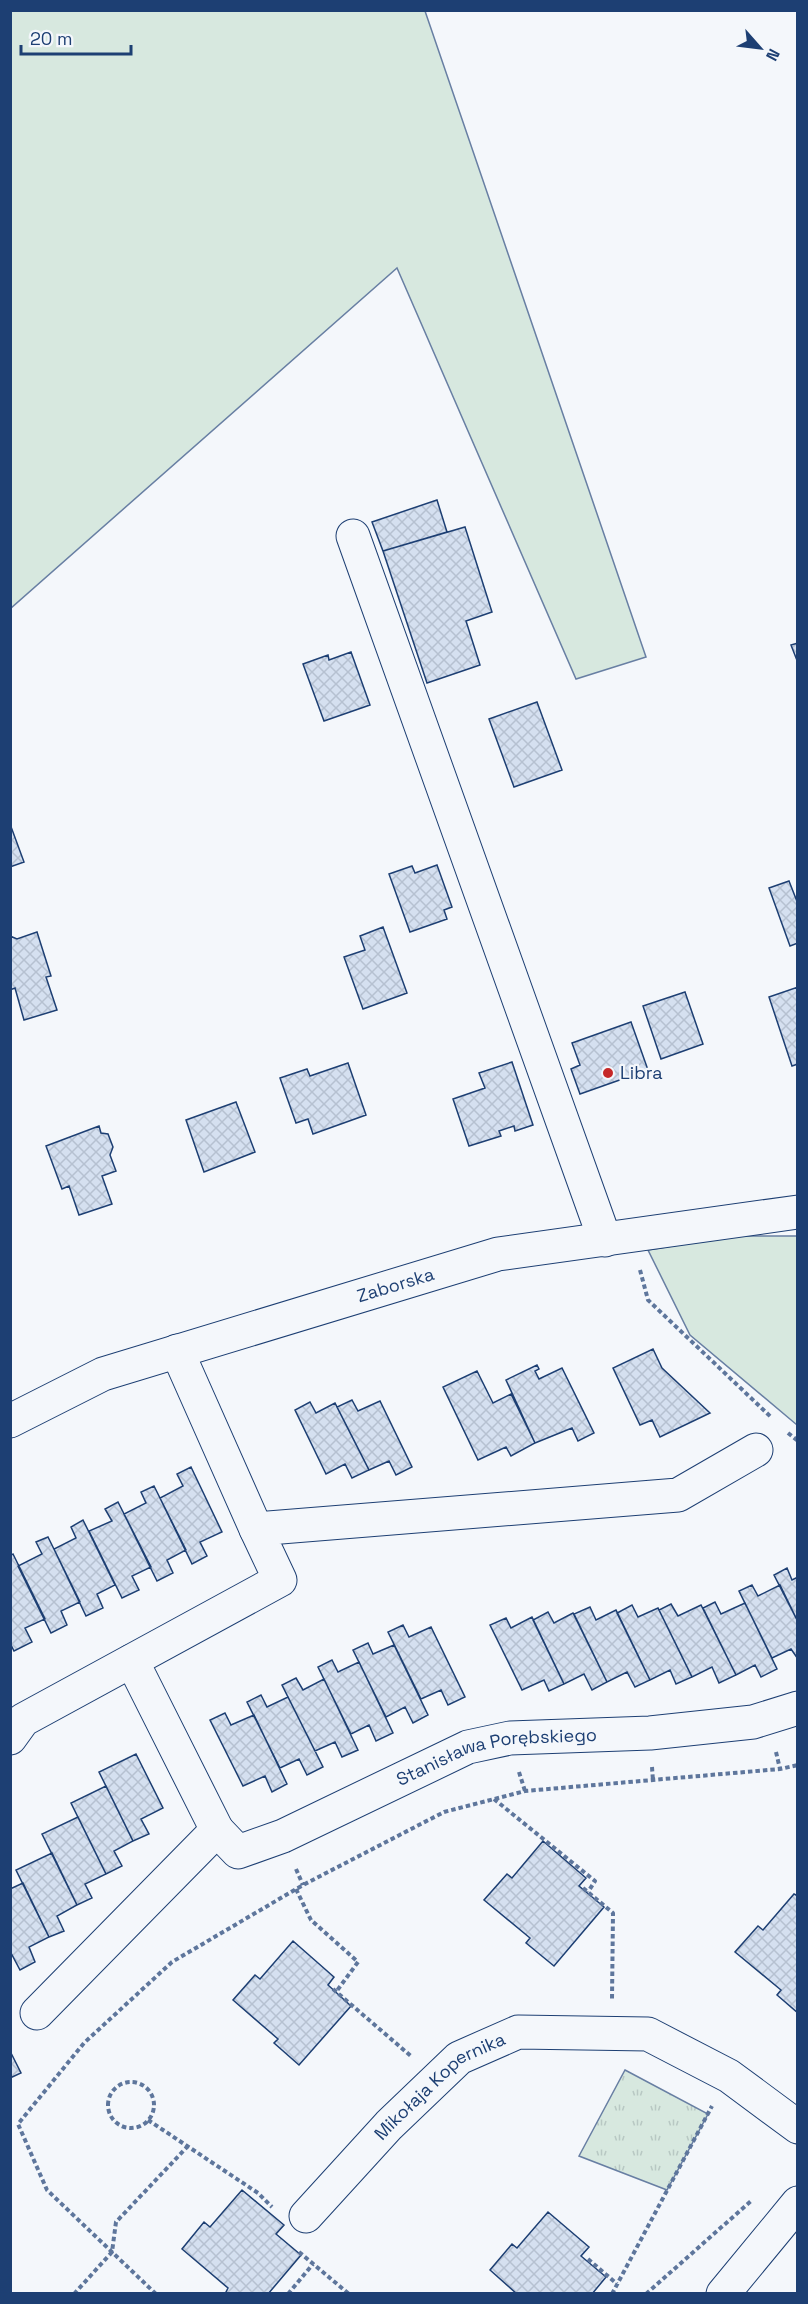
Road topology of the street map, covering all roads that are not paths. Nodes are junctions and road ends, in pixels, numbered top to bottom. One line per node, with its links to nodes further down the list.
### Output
1 (353, 536): 3 (street)
2 (798, 1212): 3 (street, Zaborska)
3 (618, 1238): 4 (street, Zaborska)
4 (177, 1352): 5 (street, Zaborska); 7 (street)
5 (10, 1421)
6 (756, 1450): 7 (street)
7 (256, 1529): 8 (street)
8 (132, 1661): 10 (street); 11 (street, Stanisława Porębskiego)
9 (798, 1708): 11 (street, Stanisława Porębskiego)
10 (10, 1738)
11 (217, 1830): 12 (street)
12 (38, 2013)
13 (798, 2127): 15 (street, Mikołaja Kopernika)
14 (798, 2203): 16 (street)
15 (293, 2216)
16 (723, 2294)

